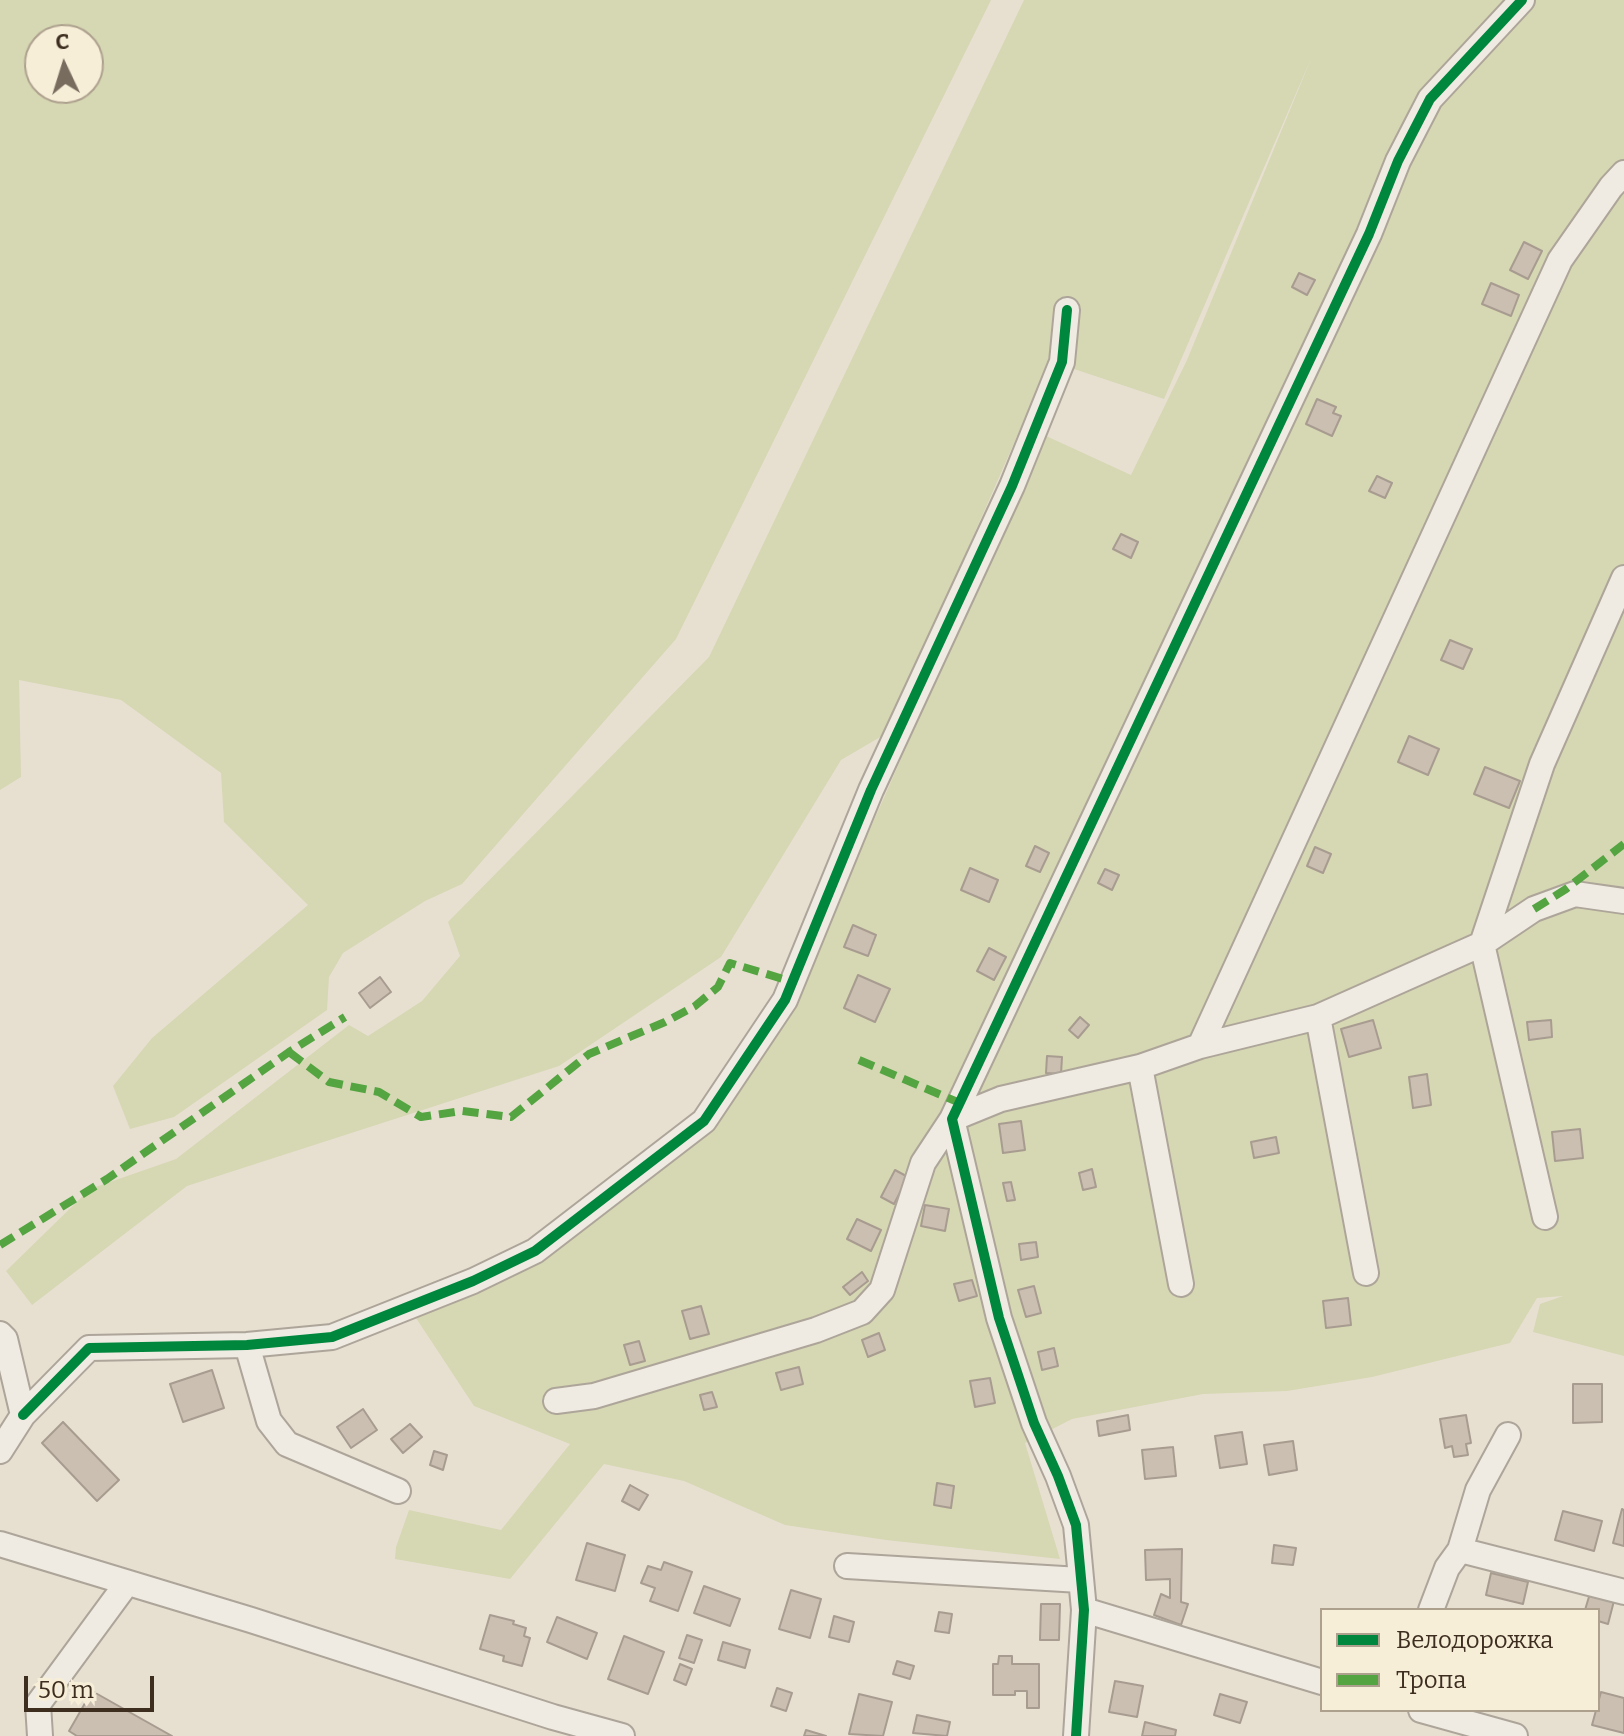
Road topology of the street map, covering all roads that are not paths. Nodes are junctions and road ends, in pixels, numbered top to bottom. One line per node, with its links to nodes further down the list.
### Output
1 (1522, 0): 10 (street)
2 (1624, 173): 8 (street)
3 (1067, 310): 15 (street)
4 (1624, 578): 6 (street)
5 (1624, 901): 6 (street)
6 (1482, 944): 7 (street); 11 (street)
7 (1318, 1017): 8 (street); 12 (street)
8 (1200, 1046): 9 (street)
9 (1140, 1067): 10 (street); 13 (street)
10 (952, 1119): 16 (street); 24 (street)
11 (1545, 1217)
12 (1366, 1273)
13 (1181, 1284)
14 (0, 1334): 17 (street)
15 (247, 1345): 17 (street); 20 (street)
16 (556, 1401)
17 (23, 1415): 19 (street)
18 (1508, 1435): 22 (street)
19 (0, 1451)
20 (398, 1491)
21 (0, 1544): 25 (street)
22 (1460, 1550): 26 (street); 27 (street)
23 (847, 1566): 24 (street)
24 (1080, 1580): 28 (street)
25 (127, 1583): 31 (street); 32 (street)
26 (1624, 1592)
27 (1432, 1608)
28 (1084, 1610): 29 (street); 33 (street)
29 (1320, 1681)
30 (1428, 1712): 34 (street)
31 (40, 1736)
32 (622, 1736)
33 (1076, 1736)
34 (1515, 1736)

